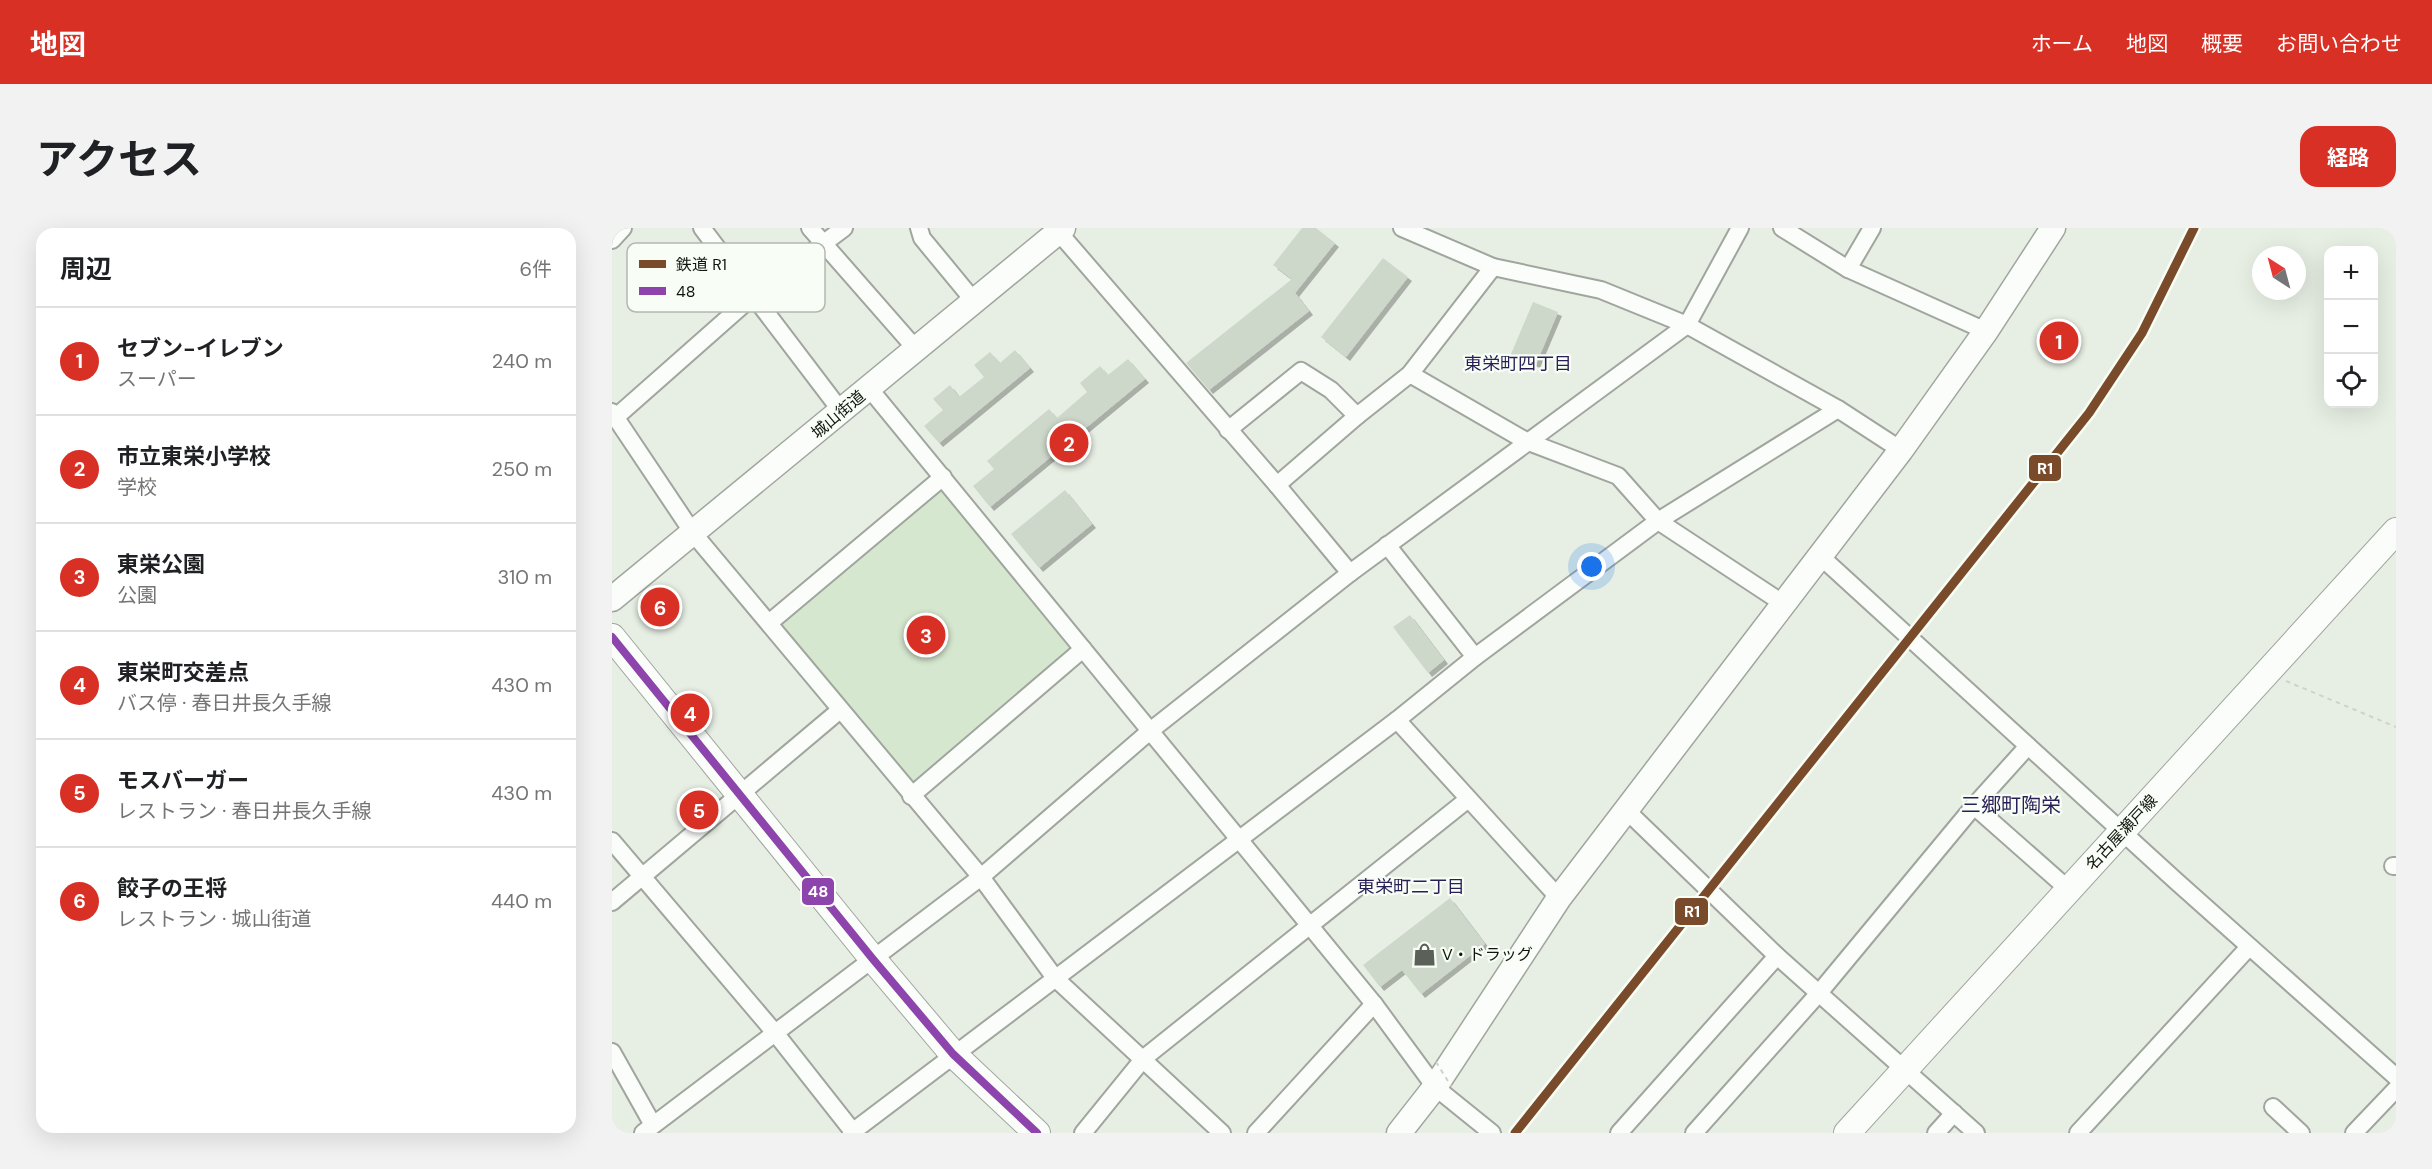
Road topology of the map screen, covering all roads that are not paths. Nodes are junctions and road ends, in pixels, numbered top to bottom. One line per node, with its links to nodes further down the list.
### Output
1 (623, 228): 12 (street)
2 (702, 228): 13 (street)
3 (810, 228): 14 (street)
4 (844, 228): 15 (street)
5 (919, 228): 19 (street)
6 (1402, 228): 17 (street)
7 (1740, 228): 22 (street)
8 (1782, 228): 18 (street)
9 (1872, 228): 18 (street)
10 (2053, 228): 23 (street)
11 (1058, 229): 19 (street, 城山街道); 31 (street)
12 (612, 240)
13 (713, 243)
14 (822, 243)
15 (824, 243)
16 (825, 246): 24 (street)
17 (1493, 267): 22 (street); 25 (street)
18 (1848, 268): 23 (street)
19 (974, 301): 24 (street, 城山街道)
20 (734, 312): 29 (street)
21 (765, 312): 28 (street)
22 (1687, 325): 27 (street); 32 (street)
23 (1986, 331): 33 (street)
24 (916, 349): 26 (street, 城山街道)
25 (1410, 374): 30 (street); 32 (street)
26 (869, 388): 28 (street, 城山街道); 34 (street)
27 (1838, 409): 33 (street); 36 (street)
28 (841, 411): 38 (street, 城山街道)
29 (614, 414): 38 (street)
30 (1357, 416): 31 (street); 35 (street)
31 (1228, 430): 35 (street)
32 (1526, 441): 36 (street); 39 (street)
33 (1901, 450): 40 (street)
34 (943, 477): 44 (street); 46 (street)
35 (1277, 485): 41 (street)
36 (1658, 521): 43 (street); 47 (street)
37 (2396, 531): 57 (main road, 名古屋瀬戸線)
38 (693, 533): 42 (street, 城山街道); 44 (street)
39 (1387, 545): 41 (street); 47 (street)
40 (1819, 555): 43 (street); 51 (street)
41 (1350, 573): 50 (street)
42 (612, 599)
43 (1784, 604): 56 (street)
44 (768, 623): 48 (street)
45 (612, 637): 52 (main road)
46 (1083, 649): 50 (street); 53 (street)
47 (1475, 657): 49 (street)
48 (840, 710): 52 (street); 53 (street)
49 (1397, 720): 54 (street); 58 (street)
50 (1150, 731): 58 (street); 61 (street)
51 (2028, 746): 55 (street); 57 (street)
52 (739, 794): 60 (street); 68 (main road)
53 (911, 796): 61 (street)
54 (1467, 800): 63 (street); 65 (street)
55 (1974, 806): 62 (street); 70 (street)
56 (1625, 809): 63 (street); 67 (street)
57 (2122, 830): 62 (main road, 名古屋瀬戸線); 66 (street)
58 (1238, 838): 65 (street); 69 (street)
59 (612, 841): 60 (street)
60 (642, 876): 64 (street); 72 (street)
61 (981, 877): 68 (street); 69 (street)
62 (2068, 889): 76 (main road, 名古屋瀬戸線)
63 (1559, 898): 78 (street)
64 (612, 902)
65 (1311, 927): 71 (street); 75 (street)
66 (2249, 947): 77 (street); 95 (street)
67 (1777, 956): 70 (street); 90 (street)
68 (872, 958): 72 (street); 74 (main road)
69 (1055, 978): 74 (street); 75 (street)
70 (1819, 993): 76 (street); 91 (street)
71 (1374, 1004): 78 (street); 87 (street)
72 (776, 1034): 82 (street); 83 (street)
73 (612, 1052): 82 (street)
74 (953, 1054): 83 (street); 84 (main road)
75 (1144, 1058): 85 (street); 86 (street)
76 (1905, 1069): 81 (street); 92 (main road, 名古屋瀬戸線)
77 (2396, 1077)
78 (1443, 1087): 88 (street); 89 (street)
79 (2396, 1089): 97 (street)
80 (2272, 1107): 96 (street)
81 (1954, 1113): 93 (street); 94 (street)
82 (648, 1129)
83 (852, 1133)
84 (1037, 1133)
85 (1083, 1133)
86 (1222, 1133)
87 (1256, 1133)
88 (1399, 1133)
89 (1492, 1133)
90 (1619, 1133)
91 (1694, 1133)
92 (1847, 1133)
93 (1936, 1133)
94 (1976, 1133)
95 (2078, 1133)
96 (2301, 1133)
97 (2354, 1133)

